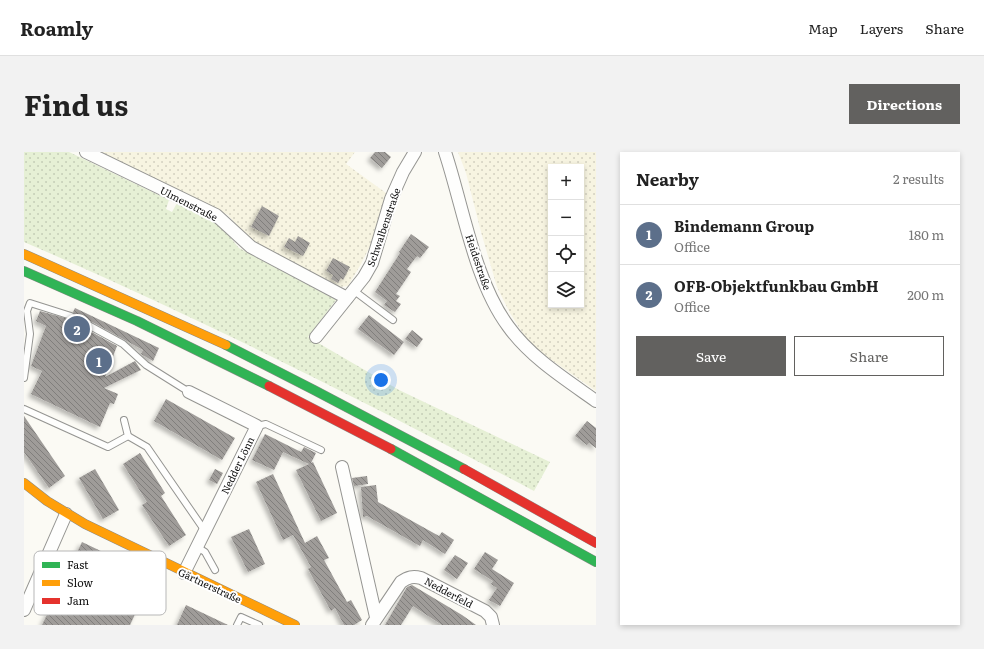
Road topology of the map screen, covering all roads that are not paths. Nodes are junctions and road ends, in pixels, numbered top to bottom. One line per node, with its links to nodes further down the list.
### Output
1 (86, 152): 6 (street, Ulmenstraße)
2 (415, 152): 6 (street, Schwalbenstraße)
3 (445, 152): 13 (street, Heidestraße)
4 (24, 254): 23 (main road)
5 (24, 271): 27 (main road)
6 (350, 294): 8 (lane); 10 (street, Schwalbenstraße)
7 (71, 316): 11 (lane)
8 (393, 320)
9 (81, 321): 12 (lane)
10 (316, 337)
11 (24, 378)
12 (189, 392): 16 (street, Nedder Lönn)
13 (596, 401)
14 (24, 409): 17 (lane)
15 (124, 420): 17 (lane)
16 (257, 426): 18 (lane); 22 (street, Nedder Lönn)
17 (128, 436): 22 (lane)
18 (321, 450)
19 (342, 467): 34 (street)
20 (24, 483): 21 (main road, Gärtnerstraße)
21 (66, 514): 25 (street); 26 (main road, Gärtnerstraße)
22 (205, 531): 24 (street, Nedder Lönn)
23 (596, 543)
24 (197, 547): 29 (lane); 30 (street, Nedder Lönn)
25 (50, 551)
26 (140, 551)
27 (596, 562)
28 (166, 564): 30 (main road, Gärtnerstraße)
29 (215, 570)
30 (184, 573): 33 (main road, Gärtnerstraße)
31 (34, 587): 32 (street)
32 (24, 610)
33 (245, 610): 35 (lane); 36 (lane); 37 (main road, Gärtnerstraße)
34 (374, 621): 38 (street, Nedderfeld)
35 (237, 625)
36 (258, 625)
37 (294, 625)
38 (493, 625)

